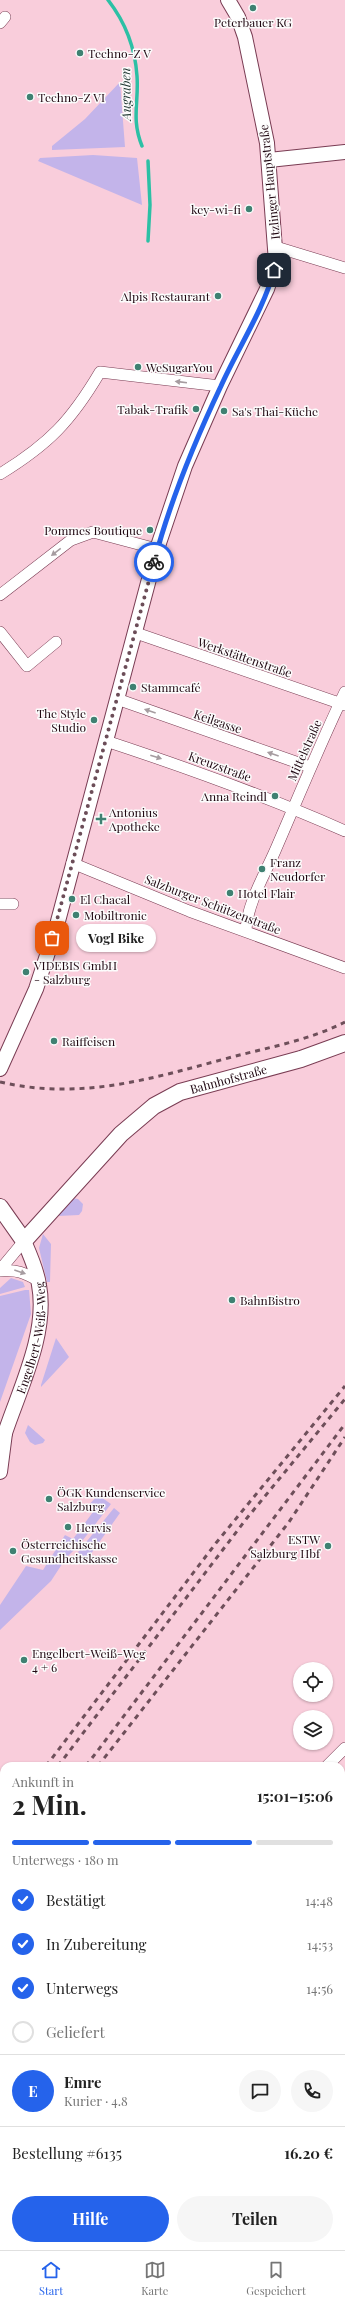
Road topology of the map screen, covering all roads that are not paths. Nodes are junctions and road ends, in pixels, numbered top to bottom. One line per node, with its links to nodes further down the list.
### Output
1 (228, 0): 3 (street, Itzlinger Hauptstraße)
2 (345, 152): 3 (street)
3 (269, 160): 4 (street, Itzlinger Hauptstraße)
4 (276, 246): 5 (street); 6 (street, Itzlinger Hauptstraße)
5 (345, 268)
6 (220, 386): 7 (street, one-way to 7); 8 (street, Itzlinger Hauptstraße)
7 (0, 474)
8 (157, 549): 9 (street, one-way to 9); 11 (street, Itzlinger Hauptstraße)
9 (0, 595)
10 (0, 632): 12 (street)
11 (136, 633): 14 (street, Itzlinger Hauptstraße); 15 (street, Werkstättenstraße)
12 (56, 642)
13 (345, 692): 15 (street, Mittelstraße)
14 (117, 699): 16 (street, Itzlinger Hauptstraße); 17 (street, Keilgasse, one-way to 14)
15 (342, 704): 17 (street, Mittelstraße)
16 (106, 741): 18 (street, Kreuzstraße, one-way to 18); 20 (street, Itzlinger Hauptstraße)
17 (310, 767): 18 (street, Mittelstraße)
18 (293, 808): 19 (street, Kreuzstraße); 23 (street, Mittelstraße)
19 (345, 831)
20 (72, 863): 23 (street, Salzburger Schützenstraße); 26 (street, Itzlinger Hauptstraße)
21 (0, 904): 22 (street)
22 (13, 904)
23 (246, 931): 24 (street, Salzburger Schützenstraße)
24 (345, 968)
25 (345, 1043): 28 (main road, Bahnhofstraße)
26 (0, 1068)
27 (0, 1207): 28 (main road)
28 (24, 1241): 29 (street); 30 (street, Engelbert-Weiß-Weg)
29 (0, 1271): 30 (street, one-way to 30)
30 (39, 1281): 31 (street, Engelbert-Weiß-Weg)
31 (2, 1437): 32 (street, Engelbert-Weiß-Weg)
32 (0, 1472)
33 (344, 1750): 34 (street)
34 (331, 1762)

